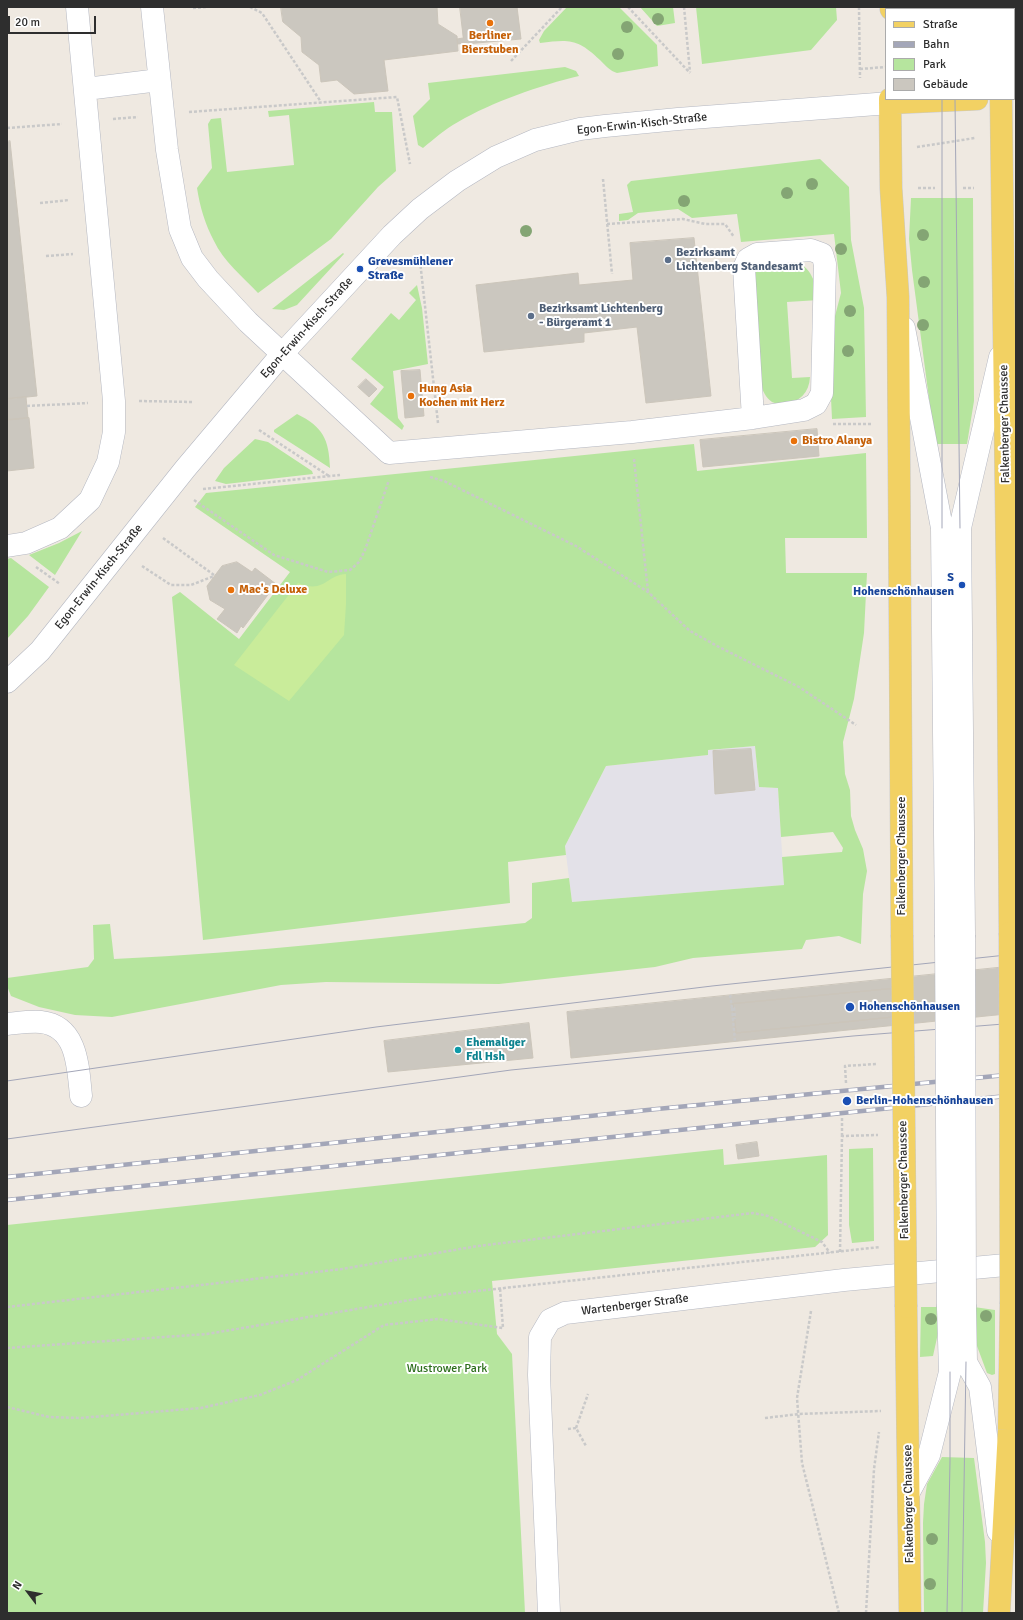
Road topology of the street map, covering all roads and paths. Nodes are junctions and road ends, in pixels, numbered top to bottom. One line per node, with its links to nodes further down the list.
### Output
1 (77, 7): 13 (street)
2 (152, 7): 12 (street)
3 (207, 7): 8 (path)
4 (250, 7): 17 (path)
5 (562, 7): 9 (path)
6 (628, 7): 7 (path)
7 (684, 7)
8 (193, 8)
9 (511, 61)
10 (885, 67): 11 (path)
11 (860, 69)
12 (159, 80): 13 (street); 18 (street)
13 (86, 89): 19 (street)
14 (933, 100): 16 (main road)
15 (1001, 100): 21 (main road, Falkenberger Chaussee)
16 (890, 101): 22 (main road, Falkenberger Chaussee); 36 (street, Egon-Erwin-Kisch-Straße)
17 (321, 102): 18 (path); 23 (path)
18 (163, 114): 19 (path); 36 (street)
19 (89, 121): 20 (path); 52 (street)
20 (7, 128)
21 (1001, 133): 22 (path); 34 (main road, Falkenberger Chaussee)
22 (891, 151): 33 (main road, Falkenberger Chaussee)
23 (410, 164)
24 (603, 179): 29 (path)
25 (913, 188): 26 (path)
26 (935, 188)
27 (963, 188): 28 (path)
28 (974, 188)
29 (607, 224): 30 (path); 32 (path)
30 (748, 259): 39 (street); 39 (street)
31 (420, 261): 44 (path)
32 (612, 274)
33 (898, 297): 59 (street); 87 (main road, Falkenberger Chaussee, bridge)
34 (1010, 315): 35 (main road, Falkenberger Chaussee)
35 (1004, 342): 59 (street); 88 (main road, Falkenberger Chaussee, bridge)
36 (282, 354): 44 (street); 56 (street, Egon-Erwin-Kisch-Straße)
37 (62, 404): 38 (path)
38 (27, 406)
39 (753, 418): 43 (street)
40 (832, 424): 41 (path)
41 (871, 424)
42 (260, 430): 47 (path)
43 (632, 432): 44 (street); 55 (path)
44 (440, 448)
45 (340, 475): 47 (path)
46 (423, 475): 55 (path)
47 (329, 476): 49 (path)
48 (389, 477): 50 (path)
49 (203, 489)
50 (194, 500)
51 (163, 538): 54 (path)
52 (7, 546)
53 (30, 563): 56 (path)
54 (140, 565)
55 (648, 592): 58 (path)
56 (81, 600): 57 (street, Egon-Erwin-Kisch-Straße)
57 (7, 682)
58 (856, 725)
59 (955, 935): 75 (street, bridge)
60 (730, 995): 62 (path)
61 (7, 1024): 65 (street)
62 (735, 1042)
63 (877, 1064): 64 (path)
64 (846, 1083)
65 (81, 1096)
66 (842, 1118): 68 (path)
67 (878, 1135): 68 (path)
68 (842, 1136): 69 (path)
69 (841, 1243)
70 (840, 1252): 71 (path)
71 (830, 1253): 73 (path); 74 (path)
72 (1016, 1264): 89 (street, Wartenberger Straße)
73 (500, 1288): 77 (path); 79 (path)
74 (7, 1307)
75 (956, 1307): 87 (street); 88 (street)
76 (811, 1311): 80 (path)
77 (7, 1348)
78 (588, 1394): 84 (path)
79 (7, 1407)
80 (799, 1414): 81 (path); 82 (path); 90 (path)
81 (765, 1418)
82 (881, 1418)
83 (880, 1425): 91 (path)
84 (576, 1428): 85 (path); 86 (path)
85 (565, 1430)
86 (586, 1446)
87 (909, 1492): 92 (main road, Falkenberger Chaussee)
88 (1002, 1564): 93 (main road, Falkenberger Chaussee)
89 (550, 1613)
90 (839, 1613)
91 (866, 1613)
92 (910, 1613)
93 (999, 1613)

